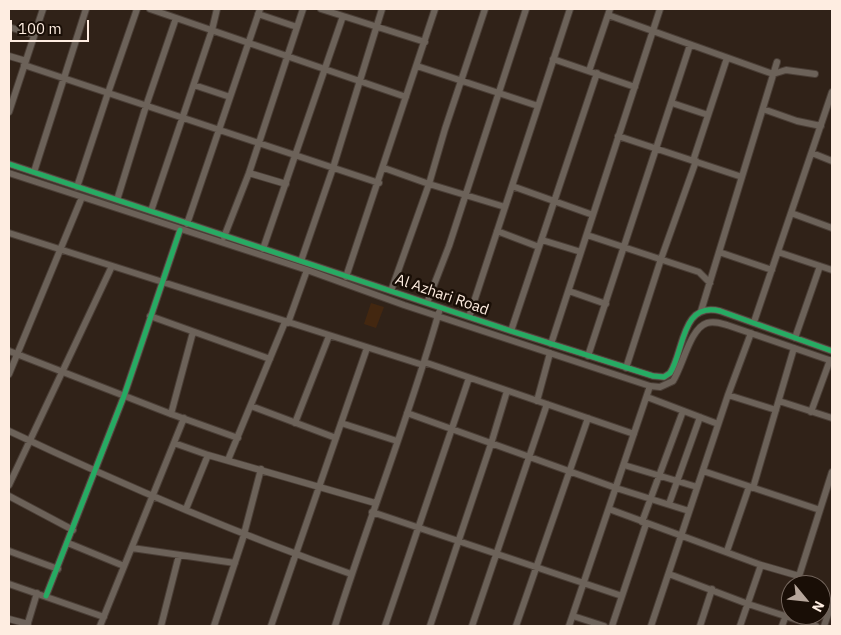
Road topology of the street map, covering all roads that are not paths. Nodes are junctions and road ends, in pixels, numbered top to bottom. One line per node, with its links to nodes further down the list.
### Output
1 (43, 9): 23 (street)
2 (86, 9): 39 (street)
3 (137, 9): 45 (street)
4 (150, 9): 17 (street)
5 (216, 9): 21 (street)
6 (303, 9): 19 (street)
7 (321, 9): 16 (street)
8 (382, 9): 20 (street)
9 (436, 9): 24 (street)
10 (485, 9): 41 (street)
11 (526, 9): 46 (street)
12 (570, 9): 30 (street)
13 (660, 9): 22 (street)
14 (259, 12): 19 (street); 25 (street)
15 (609, 12): 22 (street); 35 (street)
16 (343, 16): 20 (street); 34 (street)
17 (176, 18): 21 (street); 50 (street)
18 (9, 27): 23 (street)
19 (297, 27): 28 (street)
20 (377, 27): 24 (street); 40 (street)
21 (212, 30): 25 (street); 42 (street)
22 (653, 31): 26 (street); 43 (street)
23 (34, 35): 32 (street)
24 (424, 42): 33 (street)
25 (248, 43): 28 (street); 47 (street)
26 (690, 45): 29 (street); 49 (street)
27 (9, 56): 32 (street)
28 (287, 56): 34 (street); 59 (street)
29 (727, 58): 37 (street); 54 (street)
30 (553, 59): 35 (street); 51 (street)
31 (777, 62): 37 (street)
32 (25, 63): 39 (street); 53 (street)
33 (417, 66): 41 (street); 48 (street)
34 (326, 69): 40 (street); 62 (street)
35 (589, 71): 36 (street)
36 (597, 74): 43 (street); 80 (street)
37 (773, 74): 38 (street); 52 (street)
38 (815, 74)
39 (64, 78): 45 (street); 68 (street)
40 (360, 81): 48 (street); 66 (street)
41 (461, 81): 46 (street); 74 (street)
42 (194, 85): 47 (street); 55 (street)
43 (635, 86): 58 (street)
44 (832, 92): 56 (street)
45 (108, 93): 50 (street); 76 (street)
46 (499, 93): 51 (street); 77 (street)
47 (230, 97): 57 (street)
48 (406, 97): 67 (street)
49 (672, 103): 54 (street); 60 (street)
50 (146, 106): 55 (street); 79 (street)
51 (538, 106): 75 (street)
52 (763, 109): 56 (street); 71 (street)
53 (9, 112)
54 (708, 115): 63 (street)
55 (183, 118): 57 (street); 82 (street)
56 (821, 126): 61 (street)
57 (219, 130): 59 (street); 85 (street)
58 (618, 136): 60 (street); 84 (street)
59 (258, 143): 62 (street); 70 (street)
60 (656, 148): 63 (street); 93 (street)
61 (812, 153): 64 (street); 83 (street)
62 (295, 155): 66 (street); 73 (street)
63 (695, 161): 71 (street); 99 (street)
64 (832, 161)
65 (9, 164): 68 (street, Al Azhari Road)
66 (333, 168): 72 (street); 100 (street)
67 (384, 168): 72 (street); 74 (street)
68 (34, 172): 76 (street, Al Azhari Road)
69 (9, 173): 78 (street, Al Azhari Road)
70 (249, 173): 73 (street); 91 (street)
71 (742, 177): 97 (street)
72 (379, 183): 106 (street)
73 (286, 184): 94 (street)
74 (430, 184): 77 (street); 109 (street)
75 (512, 186): 80 (street); 81 (street)
76 (77, 187): 79 (street, Al Azhari Road)
77 (465, 195): 81 (street); 111 (street)
78 (82, 198): 87 (street, Al Azhari Road); 95 (street)
79 (117, 200): 82 (street, Al Azhari Road)
80 (554, 201): 84 (street); 92 (street)
81 (505, 207): 88 (street)
82 (152, 211): 85 (street, Al Azhari Road)
83 (791, 213): 86 (street); 98 (street)
84 (593, 215): 90 (street)
85 (187, 224): 91 (street, Al Azhari Road)
86 (832, 228)
87 (180, 230): 103 (street, Al Azhari Road); 107 (street)
88 (497, 231): 92 (street); 117 (street)
89 (9, 233): 95 (street)
90 (587, 235): 93 (street); 96 (street)
91 (224, 236): 94 (street, Al Azhari Road)
92 (541, 243): 96 (street); 120 (street)
93 (625, 246): 99 (street); 112 (street)
94 (262, 249): 100 (street, Al Azhari Road)
95 (61, 250): 101 (street); 130 (street)
96 (581, 252): 110 (street)
97 (720, 252): 104 (street); 108 (street)
98 (778, 252): 102 (street); 104 (street)
99 (661, 259): 108 (street); 136 (street)
100 (301, 262): 106 (street, Al Azhari Road)
101 (112, 266): 107 (street); 137 (street)
102 (820, 266): 105 (street); 124 (street)
103 (307, 270): 115 (street, Al Azhari Road); 118 (street)
104 (772, 270): 119 (street)
105 (832, 270)
106 (346, 276): 109 (street, Al Azhari Road)
107 (162, 283): 116 (street); 118 (street)
108 (710, 284): 114 (street)
109 (391, 291): 111 (street, Al Azhari Road)
110 (569, 291): 112 (street); 125 (street)
111 (427, 302): 113 (street, Al Azhari Road)
112 (606, 304): 132 (street)
113 (441, 308): 115 (street); 117 (street, Al Azhari Road)
114 (701, 311): 119 (street); 136 (street, Al Azhari Road)
115 (438, 315): 131 (street, Al Azhari Road); 135 (street)
116 (150, 316): 121 (street); 143 (street)
117 (469, 317): 120 (street, Al Azhari Road)
118 (286, 322): 123 (street); 133 (street)
119 (754, 322): 124 (street)
120 (511, 331): 125 (street, Al Azhari Road)
121 (194, 332): 133 (street); 153 (street)
122 (751, 333): 127 (street, Al Azhari Road); 140 (street, Al Azhari Road); 142 (street)
123 (329, 336): 126 (street); 158 (street)
124 (795, 338): 129 (street)
125 (551, 344): 132 (street, Al Azhari Road)
126 (367, 348): 135 (street); 159 (street)
127 (794, 348): 134 (street, Al Azhari Road); 146 (street)
128 (9, 351): 130 (street)
129 (832, 351)
130 (17, 354): 137 (street); 138 (street)
131 (550, 354): 140 (street, Al Azhari Road); 145 (street)
132 (588, 356): 136 (street, Al Azhari Road)
133 (270, 359): 148 (street)
134 (831, 360): 151 (street)
135 (424, 364): 139 (street); 152 (street)
136 (626, 368)
137 (61, 371): 143 (street); 166 (street)
138 (9, 374)
139 (469, 378): 141 (street); 161 (street)
140 (650, 386): 144 (street)
141 (507, 391): 145 (street); 169 (street)
142 (728, 394): 149 (street); 160 (street)
143 (124, 396): 153 (street); 176 (street)
144 (646, 397): 150 (street); 163 (street)
145 (536, 401): 147 (street)
146 (778, 401): 149 (street); 151 (street)
147 (547, 404): 156 (street); 171 (street)
148 (251, 406): 158 (street); 164 (street)
149 (776, 410): 184 (street)
150 (684, 411): 154 (street); 179 (street)
151 (811, 412): 157 (street)
152 (407, 413): 161 (street); 167 (street)
153 (171, 414): 155 (street)
154 (700, 417): 160 (street); 180 (street)
155 (184, 418): 164 (street); 168 (street)
156 (588, 418): 163 (street); 175 (street)
157 (832, 418)
158 (295, 423): 165 (street)
159 (341, 423): 165 (street); 167 (street)
160 (718, 424): 177 (street)
161 (452, 430): 169 (street); 197 (street)
162 (9, 431): 166 (street)
163 (634, 434): 173 (street)
164 (238, 438): 172 (street)
165 (336, 438): 182 (street)
166 (30, 441): 176 (street); 181 (street)
167 (397, 441): 189 (street)
168 (174, 443): 170 (street); 187 (street)
169 (491, 444): 171 (street); 201 (street)
170 (208, 455): 172 (street); 191 (street)
171 (529, 456): 175 (street); 207 (street)
172 (228, 460): 174 (street)
173 (624, 465): 179 (street); 185 (street)
174 (261, 469): 182 (street); 199 (street)
175 (570, 470): 185 (street); 212 (street)
176 (96, 471): 187 (street); 198 (street)
177 (703, 471): 183 (street); 184 (street)
178 (832, 472): 193 (street)
179 (660, 476): 180 (street); 188 (street)
180 (677, 481): 183 (street); 190 (street)
181 (9, 485)
182 (319, 486): 189 (street); 206 (street)
183 (697, 487): 194 (street)
184 (751, 487): 193 (street); 205 (street)
185 (616, 488): 188 (street); 192 (street)
186 (9, 496): 198 (street)
187 (153, 496): 191 (street); 203 (street)
188 (651, 499): 190 (street); 196 (street)
189 (375, 503): 195 (street)
190 (669, 504): 194 (street)
191 (186, 509): 199 (street)
192 (609, 509): 196 (street); 217 (street)
193 (820, 510): 210 (street)
194 (689, 511): 200 (street)
195 (372, 512): 197 (street); 214 (street)
196 (644, 523): 200 (street); 221 (street)
197 (419, 528): 201 (street); 234 (street)
198 (73, 530): 202 (street)
199 (244, 534): 206 (street); 209 (street)
200 (681, 536): 205 (street); 215 (street)
201 (458, 541): 207 (street); 235 (street)
202 (68, 543): 211 (street); 213 (street)
203 (132, 548): 208 (street); 211 (street)
204 (9, 551): 213 (street)
205 (727, 551): 210 (street)
206 (296, 554): 214 (street); 232 (street)
207 (496, 554): 212 (street); 236 (street)
208 (179, 555): 209 (street); 230 (street)
209 (234, 563): 231 (street)
210 (761, 565): 223 (street)
211 (124, 566): 226 (street)
212 (536, 567): 217 (street); 237 (street)
213 (58, 569): 220 (street)
214 (351, 574): 233 (street)
215 (669, 574): 218 (street); 241 (street)
216 (9, 584): 219 (street)
217 (584, 584): 221 (street); 225 (street)
218 (712, 589): 223 (street); 242 (street)
219 (37, 593): 220 (street); 228 (street)
220 (46, 596): 226 (street)
221 (622, 596): 240 (street)
222 (832, 603): 244 (street)
223 (748, 604): 224 (street); 243 (street)
224 (781, 614)
225 (573, 616): 238 (street); 239 (street)
226 (104, 617): 229 (street)
227 (9, 619): 228 (street)
228 (28, 625)
229 (100, 626)
230 (161, 626)
231 (214, 626)
232 (271, 626)
233 (335, 626)
234 (385, 626)
235 (430, 626)
236 (472, 626)
237 (516, 626)
238 (569, 626)
239 (604, 626)
240 (612, 626)
241 (651, 626)
242 (700, 626)
243 (740, 626)
244 (824, 626)

